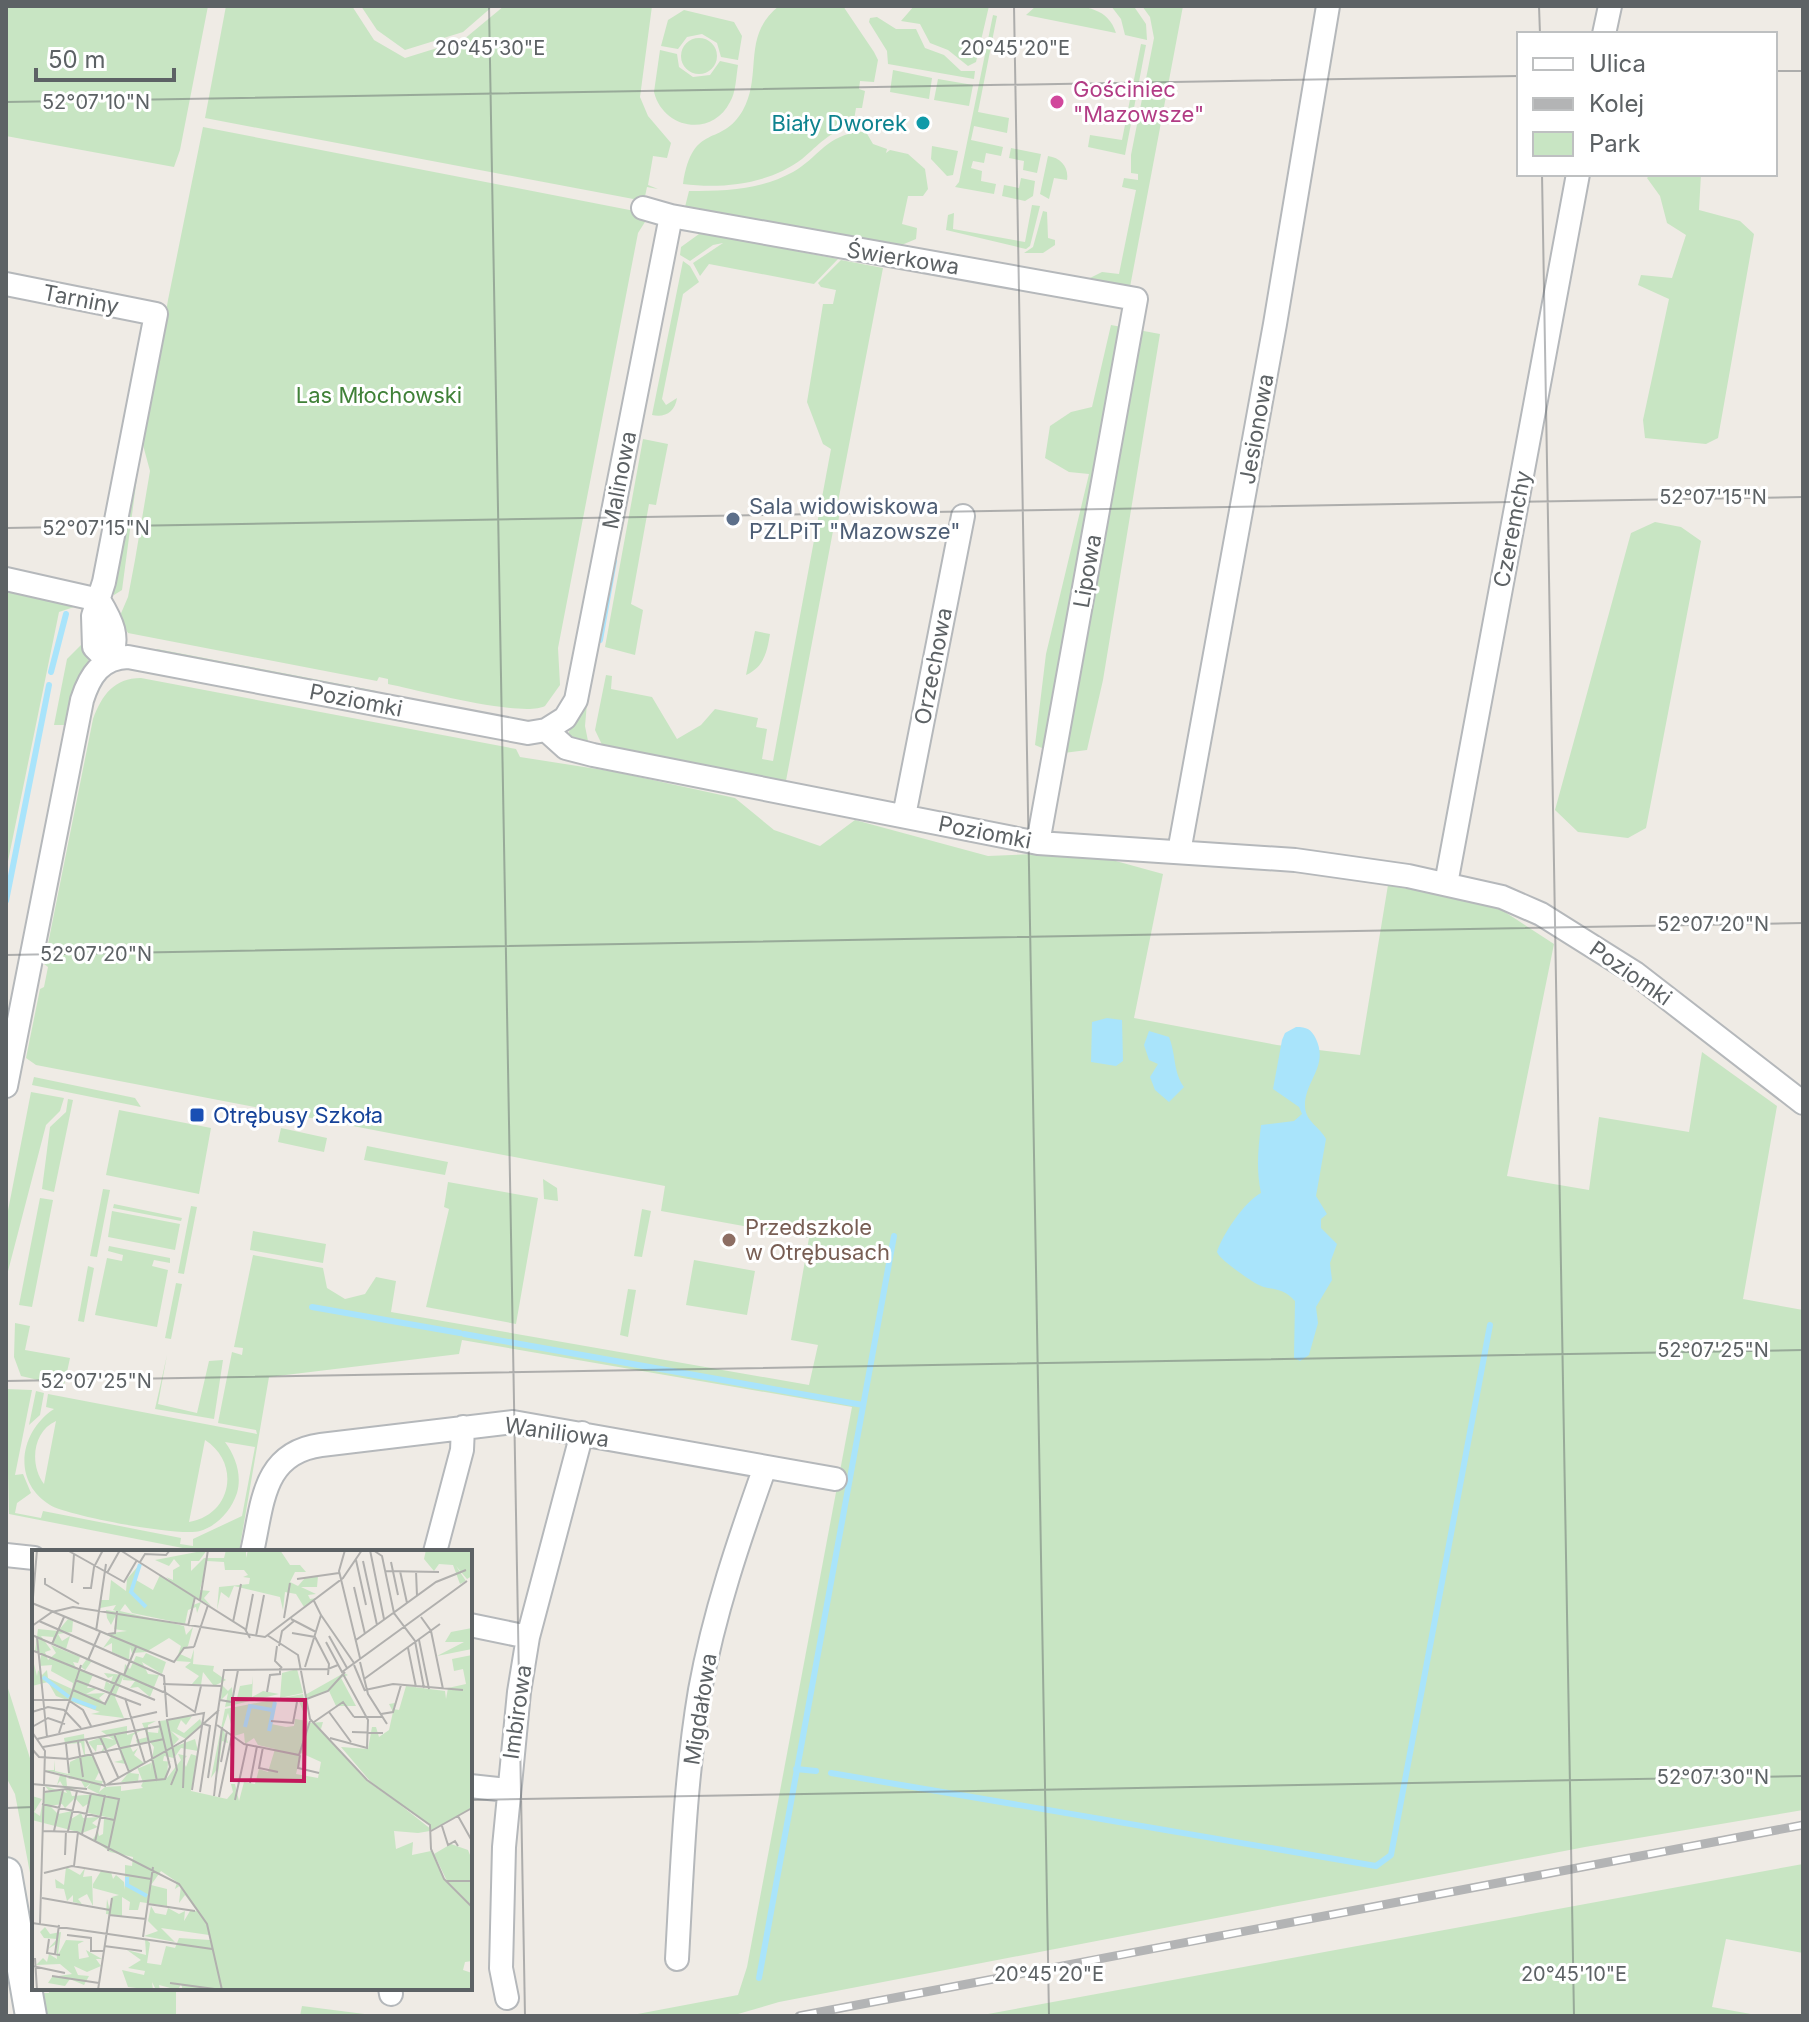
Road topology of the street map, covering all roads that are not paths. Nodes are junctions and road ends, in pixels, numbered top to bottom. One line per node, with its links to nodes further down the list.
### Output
1 (1328, 6): 16 (street, Jesionowa)
2 (1610, 6): 3 (street)
3 (1604, 32)
4 (1578, 176): 17 (street, Czeremchy)
5 (643, 208): 6 (street, Świerkowa)
6 (671, 216): 8 (street, Świerkowa); 13 (street, Malinowa)
7 (6, 284): 11 (street, Tarniny)
8 (1136, 299): 15 (street, Lipowa)
9 (963, 516): 14 (street, Orzechowa)
10 (6, 579): 11 (street)
11 (99, 600): 12 (street)
12 (114, 659): 13 (street, Poziomki); 18 (street)
13 (546, 730): 14 (street, Poziomki)
14 (904, 816): 15 (street, Poziomki)
15 (1038, 843): 16 (street, Poziomki)
16 (1179, 852): 17 (street, Poziomki)
17 (1446, 884): 19 (street, Poziomki)
18 (6, 1086)
19 (1803, 1103)
20 (463, 1427): 21 (street, Waniliowa); 24 (street, Waniliowa); 25 (street)
21 (582, 1433): 22 (street, Waniliowa); 29 (street, Imbirowa)
22 (765, 1467): 23 (street, Waniliowa); 33 (street, Migdałowa)
23 (835, 1479)
24 (252, 1550)
25 (436, 1550)
26 (6, 1555): 27 (street)
27 (32, 1558)
28 (472, 1625): 29 (street)
29 (528, 1637): 31 (street, Imbirowa)
30 (472, 1786): 31 (street)
31 (507, 1790): 34 (street, Imbirowa)
32 (6, 1873): 35 (main road)
33 (677, 1959)
34 (507, 1998)
35 (31, 2016)

